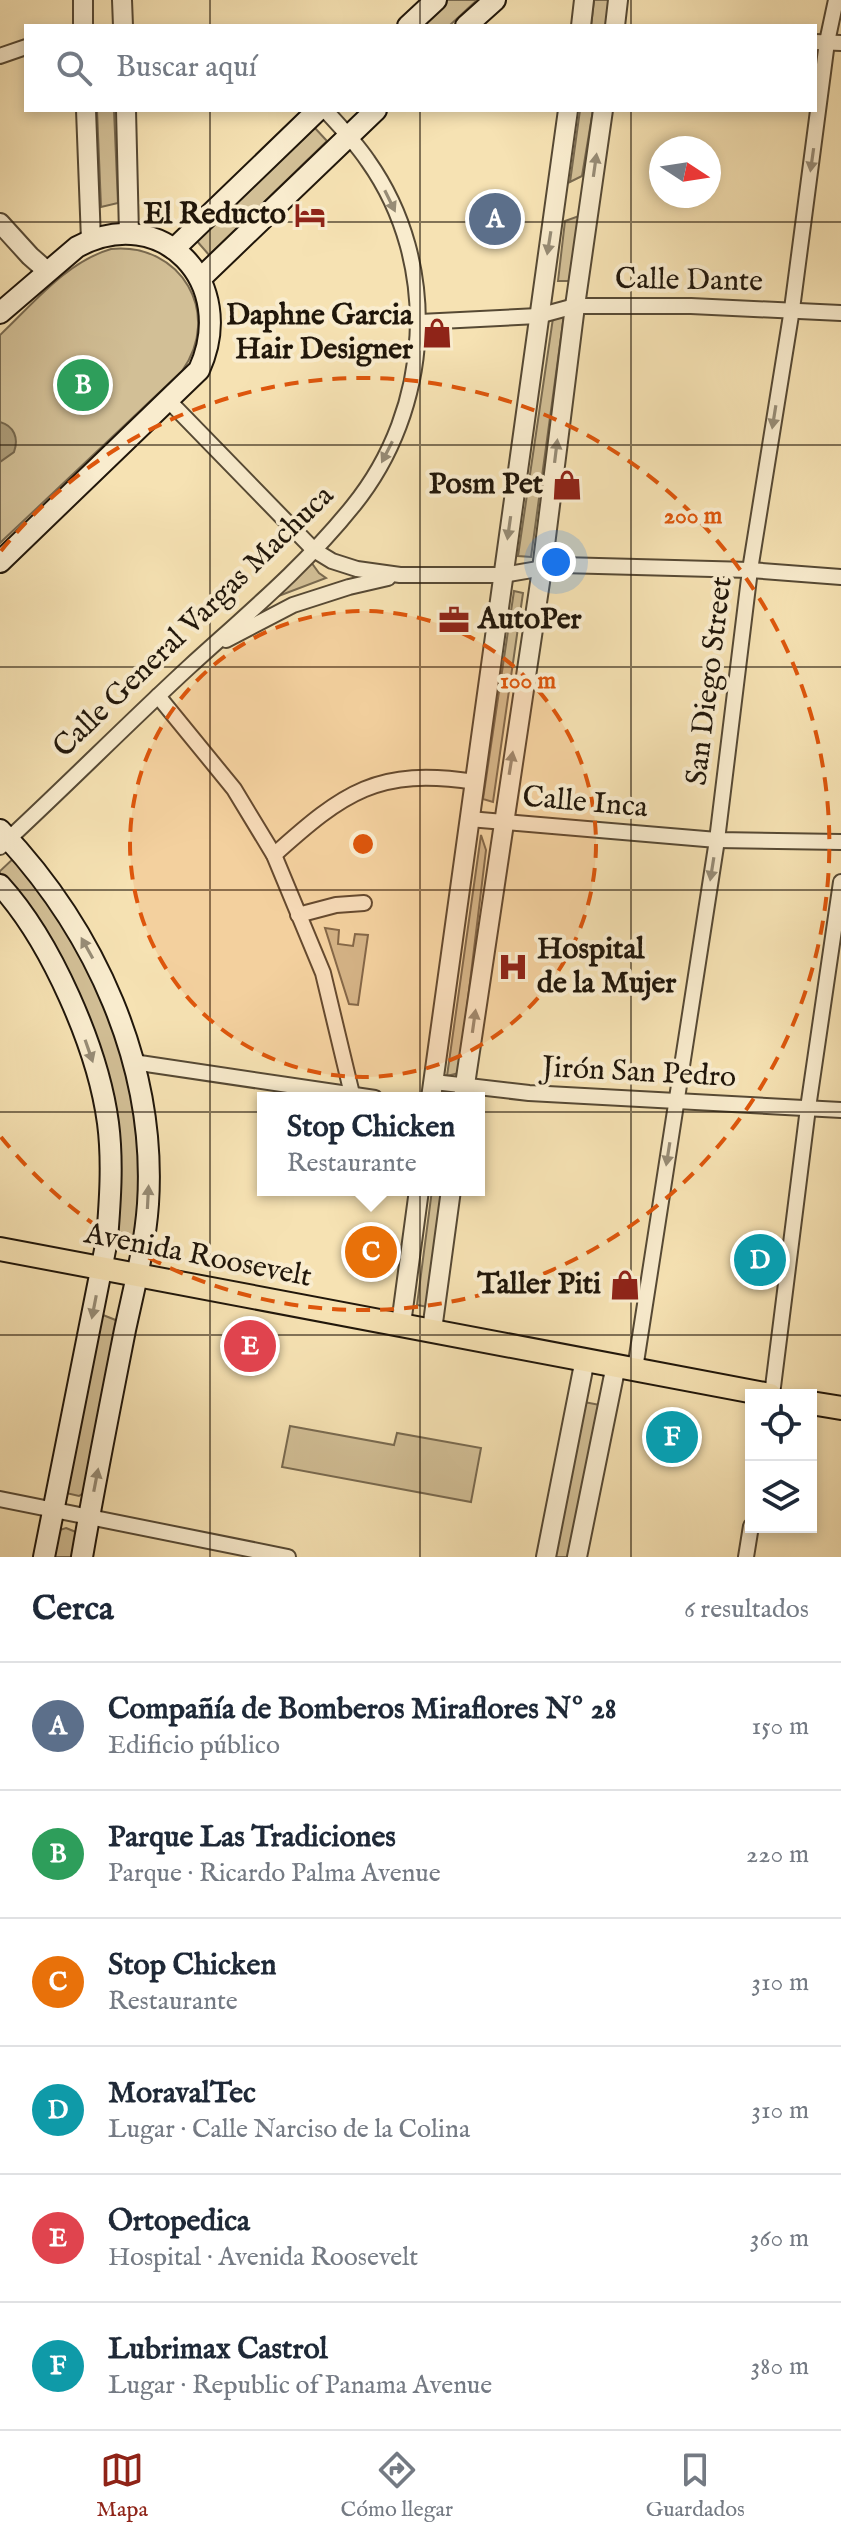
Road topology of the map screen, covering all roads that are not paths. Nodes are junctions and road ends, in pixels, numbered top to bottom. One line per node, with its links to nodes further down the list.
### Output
1 (83, 0): 8 (street)
2 (122, 0): 9 (street)
3 (436, 0): 10 (main road)
4 (495, 0): 11 (main road)
5 (584, 0): 12 (street)
6 (618, 0): 13 (street)
7 (836, 0): 14 (street, San Diego Street)
8 (83, 24)
9 (123, 24)
10 (410, 24)
11 (468, 24)
12 (581, 24)
13 (615, 24)
14 (828, 42): 34 (street, San Diego Street, one-way to 34)
15 (24, 48): 16 (street)
16 (0, 56)
17 (86, 112): 29 (street)
18 (126, 112): 28 (street)
19 (316, 112): 30 (main road)
20 (327, 112): 24 (street, Calle General Vargas Machuca)
21 (374, 112): 24 (main road)
22 (568, 112): 26 (street)
23 (603, 112): 25 (street, one-way to 23)
24 (348, 136): 32 (main road); 38 (street, Calle General Vargas Machuca, one-way to 38)
25 (590, 200): 26 (street); 33 (street)
26 (555, 203): 37 (street, one-way to 37)
27 (0, 223): 31 (street)
28 (129, 234): 29 (main road); 30 (main road)
29 (91, 240): 31 (main road)
30 (174, 249): 32 (main road)
31 (47, 271): 35 (main road)
32 (201, 278): 39 (main road)
33 (575, 306): 34 (street, Calle Dante); 37 (street, Calle Dante); 42 (street, one-way to 33)
34 (792, 309): 36 (street, Calle Dante); 43 (street, San Diego Street, one-way to 43)
35 (0, 313)
36 (841, 313)
37 (538, 316): 38 (street, Calle Dante); 45 (street, one-way to 45)
38 (420, 322): 40 (street, Calle General Vargas Machuca, one-way to 40)
39 (168, 400): 40 (street); 41 (main road)
40 (314, 550): 44 (street); 47 (street, Calle General Vargas Machuca)
41 (0, 562)
42 (542, 569): 43 (street); 45 (street); 51 (street, one-way to 42)
43 (750, 570): 46 (street); 53 (street, San Diego Street)
44 (400, 575): 45 (street); 47 (street)
45 (503, 575): 49 (street)
46 (841, 577)
47 (207, 650): 48 (street, Calle General Vargas Machuca)
48 (158, 696): 52 (street, Calle General Vargas Machuca); 55 (street)
49 (475, 782): 50 (street); 55 (street)
50 (469, 819): 51 (street, Calle Inca); 62 (street)
51 (502, 822): 53 (street, Calle Inca); 66 (street, one-way to 51)
52 (3, 839): 60 (main road, one-way to 52)
53 (717, 840): 54 (street, Calle Inca); 68 (street, San Diego Street, one-way to 68)
54 (841, 842)
55 (274, 855): 59 (street)
56 (841, 882): 69 (street)
57 (0, 885): 74 (main road, one-way to 74)
58 (364, 903): 59 (street)
59 (298, 915): 61 (street)
60 (133, 1062): 63 (street); 75 (main road, one-way to 60)
61 (347, 1069): 63 (street); 65 (street)
62 (432, 1090): 66 (street, Jirón San Pedro)
63 (335, 1091): 64 (street)
64 (341, 1092)
65 (352, 1092)
66 (464, 1092)
67 (485, 1092): 68 (street, Jirón San Pedro)
68 (677, 1101): 69 (street, Jirón San Pedro); 79 (street, San Diego Street, one-way to 79)
69 (808, 1108): 70 (street, Jirón San Pedro); 80 (street)
70 (841, 1110)
71 (418, 1196): 76 (street)
72 (450, 1196): 77 (street)
73 (0, 1249): 74 (main road, Avenida Roosevelt)
74 (102, 1268): 75 (main road, Avenida Roosevelt); 85 (main road, one-way to 85)
75 (138, 1276): 76 (main road, Avenida Roosevelt); 86 (main road, one-way to 75)
76 (401, 1324): 77 (main road, Avenida Roosevelt)
77 (432, 1330): 78 (main road, Avenida Roosevelt)
78 (585, 1359): 79 (main road, Avenida Roosevelt); 91 (street)
79 (626, 1367): 81 (main road, Avenida Roosevelt); 92 (street)
80 (772, 1389)
81 (745, 1390)
82 (817, 1404): 83 (main road)
83 (841, 1408)
84 (0, 1499): 85 (street)
85 (54, 1509): 86 (street); 88 (main road)
86 (89, 1516): 89 (main road); 90 (street)
87 (750, 1533): 93 (street)
88 (44, 1557)
89 (82, 1557)
90 (288, 1557)
91 (546, 1557)
92 (577, 1557)
93 (746, 1557)

